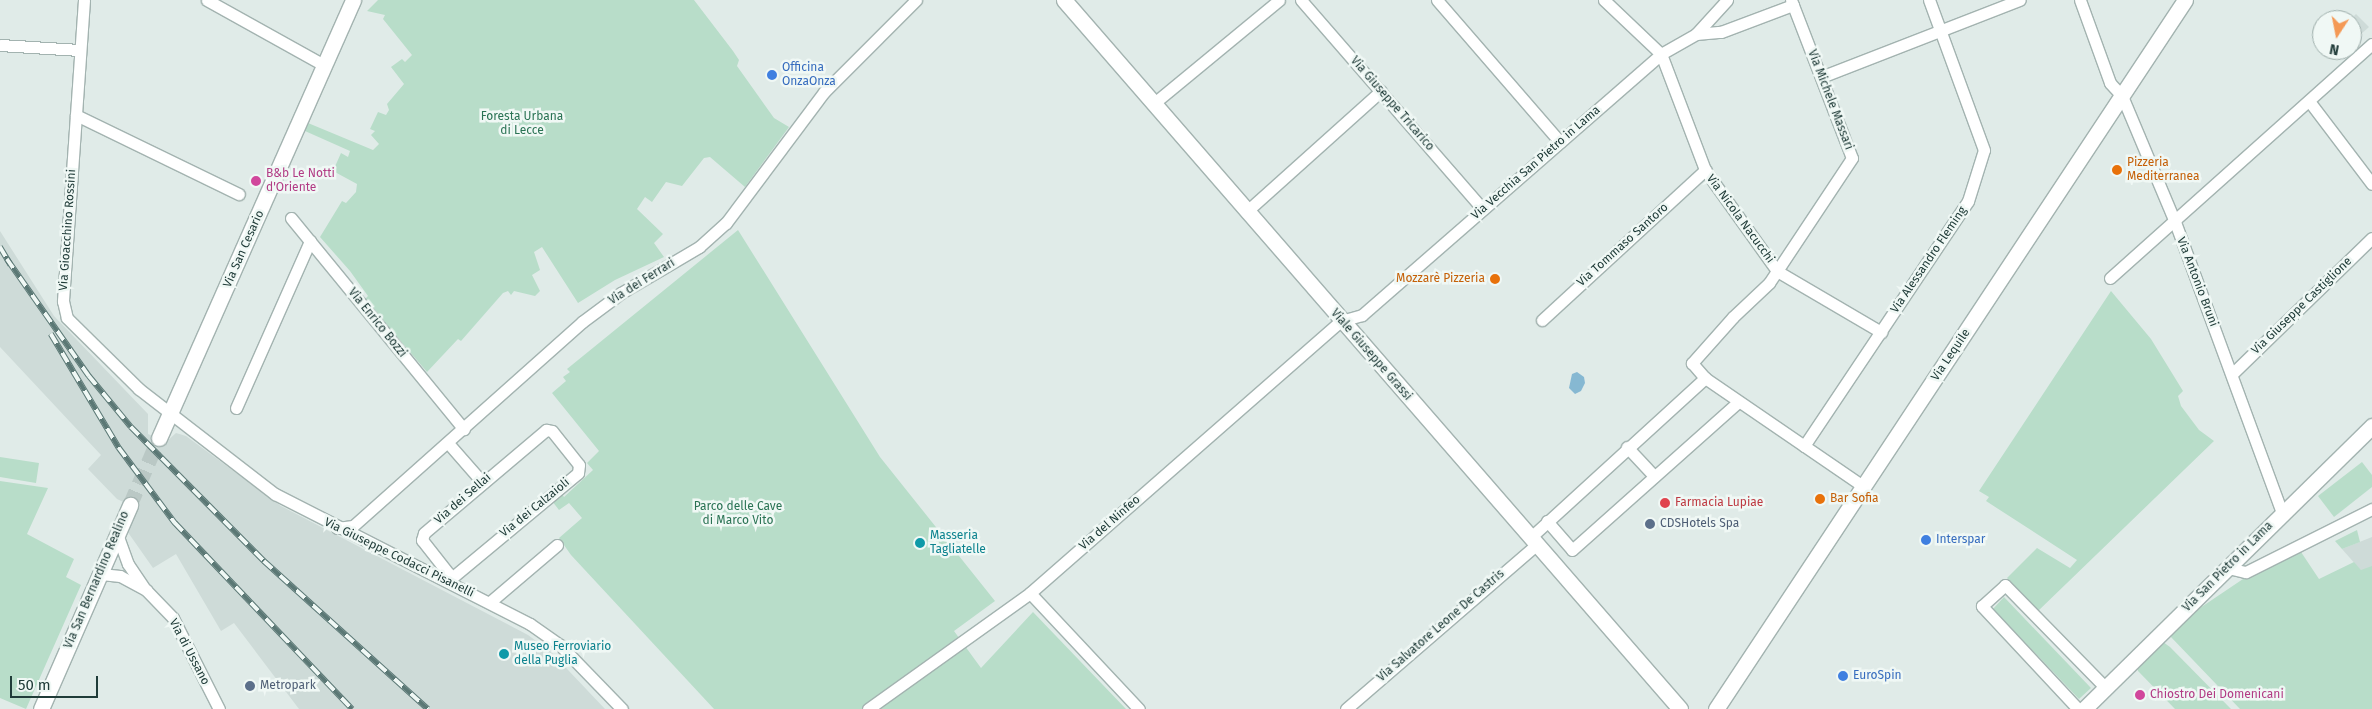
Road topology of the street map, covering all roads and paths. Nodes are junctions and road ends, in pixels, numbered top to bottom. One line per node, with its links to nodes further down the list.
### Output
1 (84, 0): 21 (street, Via Gioacchino Rossini)
2 (207, 0): 23 (street)
3 (353, 0): 23 (main road, Via San Cesario)
4 (916, 0): 51 (street, Via dei Ferrari)
5 (1064, 0): 28 (main road, Viale Giuseppe Grassi)
6 (1279, 0): 16 (street)
7 (1301, 0): 25 (street, Via Giuseppe Tricarico)
8 (1437, 0): 30 (street)
9 (1604, 0): 22 (street)
10 (1727, 0): 18 (street, Via Vecchia San Pietro in Lama)
11 (1929, 0): 17 (street, Via Alessandro Fleming)
12 (2020, 0): 17 (street)
13 (2080, 0): 26 (street)
14 (2185, 0): 26 (main road, Via Lequile)
15 (1792, 3): 18 (street); 24 (street, Via Michele Massari)
16 (1264, 5): 28 (street)
17 (1940, 31): 24 (street); 44 (street, Via Alessandro Fleming)
18 (1696, 34): 22 (street, Via Vecchia San Pietro in Lama)
19 (2372, 44): 27 (street, Via Antonio Bruni)
20 (0, 46): 21 (street)
21 (80, 50): 29 (street, Via Gioacchino Rossini)
22 (1661, 54): 30 (street, Via Vecchia San Pietro in Lama); 31 (street, Via Nicola Nacucchi)
23 (324, 65): 49 (main road, Via San Cesario)
24 (1821, 77): 40 (street, Via Michele Massari)
25 (1380, 91): 34 (street, Via Giuseppe Tricarico); 35 (street)
26 (2122, 96): 37 (street); 59 (main road, Via Lequile)
27 (2309, 101): 32 (street); 37 (street, Via Antonio Bruni)
28 (1153, 104): 35 (main road, Viale Giuseppe Grassi)
29 (76, 115): 33 (street); 49 (street, Via Gioacchino Rossini)
30 (1560, 142): 34 (street, Via Vecchia San Pietro in Lama)
31 (1705, 170): 40 (street, Via Nicola Nacucchi); 42 (street, Via Tommaso Santoro)
32 (2372, 184)
33 (239, 194)
34 (1483, 209): 43 (street, Via Vecchia San Pietro in Lama)
35 (1246, 212): 43 (main road, Viale Giuseppe Grassi)
36 (291, 218): 39 (street, Via Enrico Bozzi)
37 (2175, 222): 41 (street); 45 (street, Via Antonio Bruni)
38 (2372, 238): 45 (street, Via Giuseppe Castiglione)
39 (310, 241): 48 (street); 51 (street, Via Enrico Bozzi)
40 (1777, 270): 44 (street, Via Nicola Nacucchi); 46 (street)
41 (2110, 278)
42 (1542, 320)
43 (1341, 321): 66 (main road, Viale Giuseppe Grassi); 72 (street, Via del Ninfeo)
44 (1881, 332): 55 (street, Via Alessandro Fleming)
45 (2232, 374): 62 (street, Via Antonio Bruni)
46 (1705, 378): 47 (street); 56 (street, Via Salvatore Leone De Castris)
47 (1738, 402): 55 (street); 57 (street)
48 (236, 408)
49 (170, 414): 53 (main road); 64 (street, Via Giuseppe Codacci Pisanelli)
50 (2372, 426): 62 (main road, Via San Pietro in Lama)
51 (464, 429): 54 (street, Via dei Ferrari)
52 (546, 430): 58 (street, Via dei Sellai); 70 (street, Via dei Calzaioli)
53 (159, 438)
54 (448, 443): 58 (street); 64 (street, Via dei Ferrari)
55 (1804, 446): 59 (street)
56 (1627, 447): 57 (street); 63 (street, Via Salvatore Leone De Castris)
57 (1654, 476): 63 (street)
58 (482, 482): 70 (street, Via dei Sellai)
59 (1864, 487): 82 (main road, Via Lequile)
60 (130, 505): 65 (main road, Via San Bernardino Realino)
61 (2372, 509): 68 (street)
62 (2282, 513): 68 (main road, Via San Pietro in Lama)
63 (1547, 521): 66 (street, Via Salvatore Leone De Castris)
64 (336, 528): 70 (street, Via Giuseppe Codacci Pisanelli)
65 (117, 534): 69 (main road, Via San Bernardino Realino); 71 (street)
66 (1534, 541): 80 (street, Via Salvatore Leone De Castris); 81 (main road, Viale Giuseppe Grassi)
67 (556, 545): 73 (street)
68 (2228, 568): 74 (main road, Via San Pietro in Lama)
69 (101, 574): 71 (street, Via di Ussano); 75 (main road, Via San Bernardino Realino)
70 (448, 580): 73 (street, Via Giuseppe Codacci Pisanelli)
71 (146, 590): 76 (street, Via di Ussano)
72 (1030, 593): 78 (street, Via del Ninfeo); 79 (street)
73 (490, 602): 77 (street, Via Giuseppe Codacci Pisanelli)
74 (2106, 688): 83 (street); 84 (main road, Via San Pietro in Lama)
75 (41, 709)
76 (219, 709)
77 (622, 709)
78 (868, 709)
79 (1139, 709)
80 (1346, 709)
81 (1680, 709)
82 (1716, 709)
83 (2078, 709)
84 (2084, 709)

